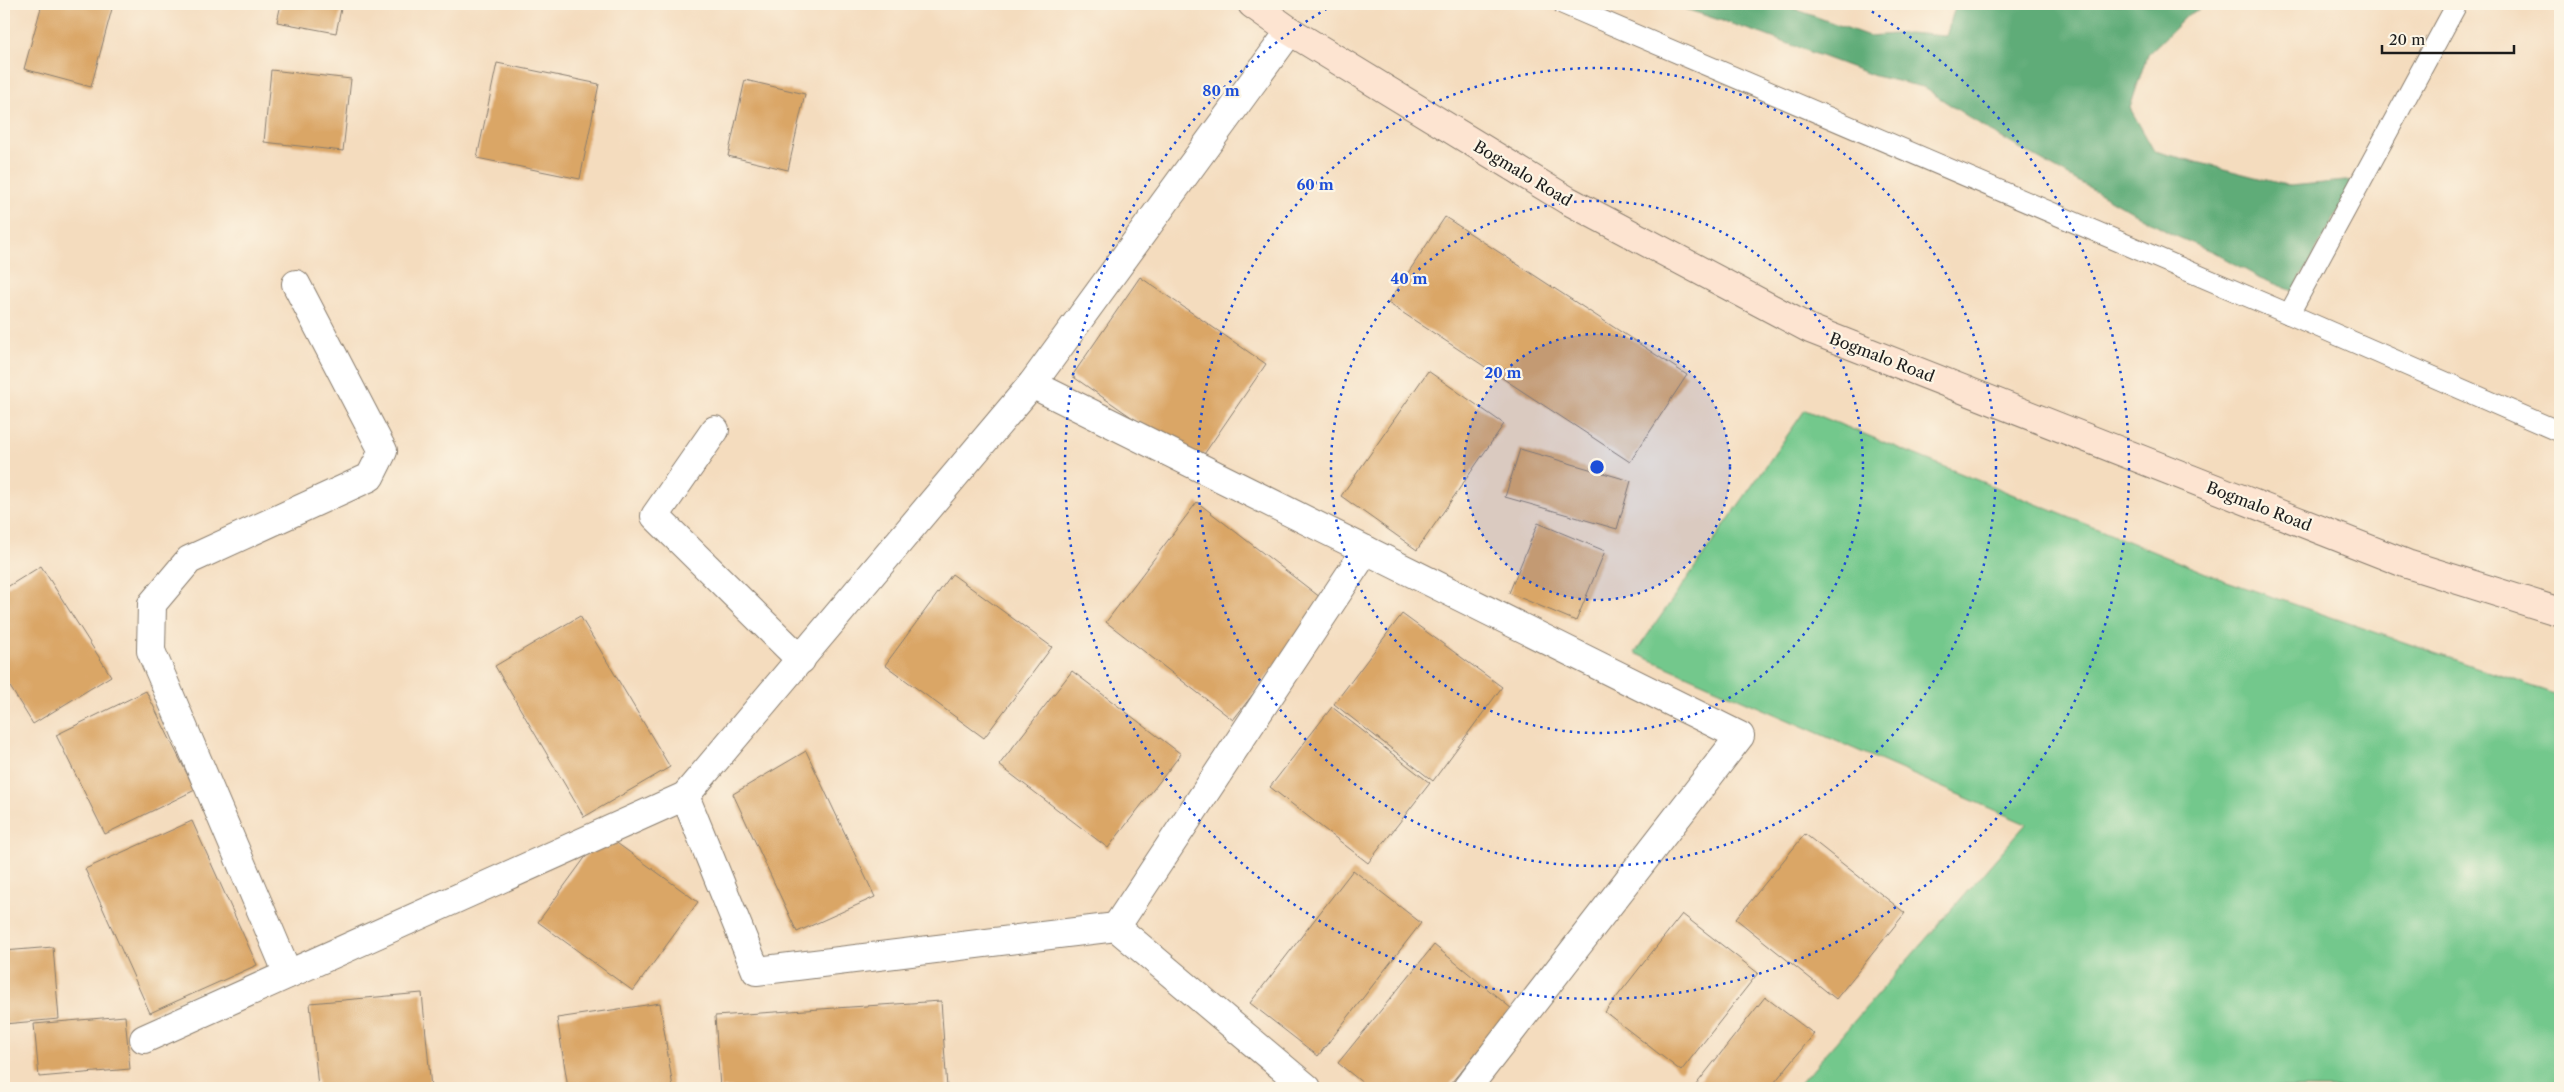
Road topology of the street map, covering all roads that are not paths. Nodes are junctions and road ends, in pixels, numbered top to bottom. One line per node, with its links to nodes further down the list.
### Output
1 (1252, 4): 4 (street, Bogmalo Road)
2 (1563, 4): 6 (lane)
3 (2457, 4): 6 (lane)
4 (1290, 31): 7 (street); 11 (street, Bogmalo Road)
5 (296, 284): 15 (street)
6 (2289, 314): 9 (lane)
7 (1032, 384): 10 (street); 12 (street)
8 (715, 430): 12 (street)
9 (2560, 432)
10 (1366, 550): 14 (street); 18 (street)
11 (2560, 612)
12 (801, 660): 13 (street)
13 (685, 796): 14 (street); 15 (street)
14 (1116, 927): 17 (street)
15 (288, 974): 16 (street)
16 (144, 1039)
17 (1307, 1088)
18 (1467, 1088)

